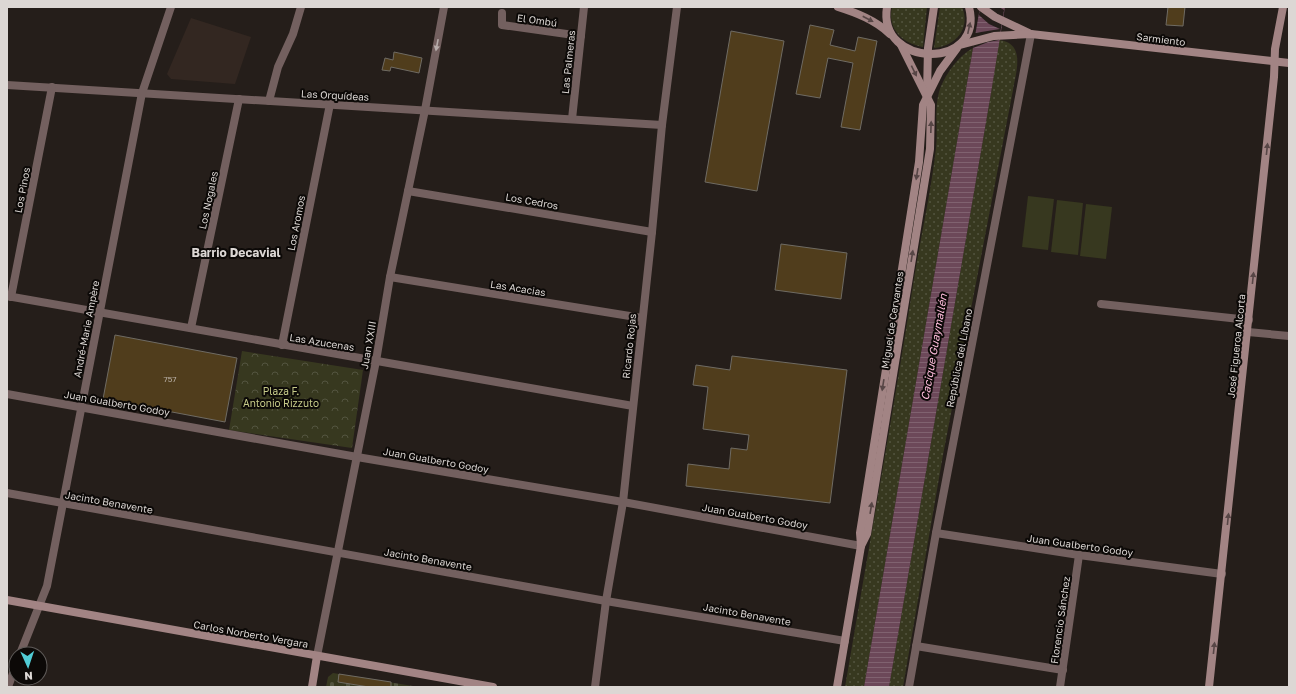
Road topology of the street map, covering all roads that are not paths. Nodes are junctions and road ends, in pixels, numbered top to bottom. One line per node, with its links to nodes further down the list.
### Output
1 (171, 7): 23 (street, André-Marie Ampère)
2 (301, 7): 26 (street)
3 (444, 7): 28 (street, Juan XXIII, one-way to 28)
4 (584, 7): 14 (street, Las Palmeras)
5 (678, 7): 30 (street, Ricardo Rojas)
6 (838, 7): 15 (main road, one-way to 15)
7 (887, 7): 15 (main road)
8 (934, 7): 18 (main road, Miguel de Cervantes)
9 (969, 7): 17 (main road, Miguel de Cervantes, one-way to 9)
10 (981, 7): 13 (main road, Sarmiento)
11 (1283, 7): 19 (main road, José Figueroa Alcorta)
12 (502, 13): 14 (street, El Ombú)
13 (1031, 34): 17 (main road, Sarmiento); 19 (main road, Sarmiento); 51 (street, República del Líbano)
14 (581, 36): 29 (street, Las Palmeras)
15 (893, 37): 16 (main road)
16 (901, 45): 18 (main road); 24 (main road, one-way to 24)
17 (958, 46): 18 (main road); 24 (main road, Miguel de Cervantes)
18 (928, 54): 24 (main road, Miguel de Cervantes)
19 (1275, 62): 20 (main road, Sarmiento); 38 (main road, José Figueroa Alcorta, one-way to 19)
20 (1289, 63)
21 (7, 85): 22 (street, Las Orquídeas)
22 (52, 88): 23 (street, Las Orquídeas); 34 (street, Los Pinos)
23 (142, 93): 25 (street, Las Orquídeas); 36 (street, André-Marie Ampère)
24 (927, 96): 52 (main road, Miguel de Cervantes)
25 (239, 99): 26 (street, Las Orquídeas); 39 (street, Los Nogales)
26 (270, 101): 27 (street, Las Orquídeas)
27 (330, 104): 28 (street, Las Orquídeas); 42 (street, Los Aromos)
28 (425, 110): 29 (street, Las Orquídeas); 31 (street, Juan XXIII)
29 (572, 119): 30 (street, Las Orquídeas)
30 (662, 125): 32 (street, Ricardo Rojas)
31 (408, 190): 32 (street, Los Cedros); 33 (street, Juan XXIII)
32 (652, 232): 37 (street, Ricardo Rojas)
33 (390, 277): 37 (street, Las Acacias); 43 (street, Juan XXIII)
34 (9, 296): 36 (street, Las Azucenas)
35 (1100, 304): 38 (street)
36 (99, 312): 39 (street, Las Azucenas); 46 (street, André-Marie Ampère)
37 (642, 318): 45 (street, Ricardo Rojas)
38 (1249, 320): 40 (main road, José Figueroa Alcorta)
39 (191, 328): 42 (street, Las Azucenas)
40 (1248, 332): 41 (street); 55 (main road, José Figueroa Alcorta, one-way to 40)
41 (1289, 336)
42 (282, 345): 43 (street, Las Azucenas)
43 (376, 361): 45 (street, Las Azucenas); 47 (street, Juan XXIII)
44 (7, 394): 46 (street, Juan Gualberto Godoy)
45 (634, 406): 49 (street, Ricardo Rojas)
46 (81, 407): 47 (street, Juan Gualberto Godoy); 50 (street, André-Marie Ampère)
47 (357, 457): 49 (street, Juan Gualberto Godoy); 53 (street, Juan XXIII)
48 (7, 494): 50 (street, Jacinto Benavente)
49 (622, 502): 52 (street, Juan Gualberto Godoy); 57 (street, Ricardo Rojas)
50 (62, 504): 53 (street, Jacinto Benavente); 58 (street, André-Marie Ampère)
51 (936, 533): 54 (street, Juan Gualberto Godoy); 61 (street, República del Líbano)
52 (861, 546): 59 (main road, Miguel de Cervantes)
53 (337, 553): 57 (street, Jacinto Benavente); 62 (street, Juan XXIII)
54 (1079, 555): 55 (street, Juan Gualberto Godoy); 63 (street, Florencio Sánchez)
55 (1222, 574): 70 (main road, José Figueroa Alcorta, one-way to 55)
56 (7, 600): 58 (main road, Carlos Norberto Vergara)
57 (606, 600): 59 (street, Jacinto Benavente); 66 (street, Ricardo Rojas)
58 (38, 606): 60 (street, André-Marie Ampère); 62 (main road, Carlos Norberto Vergara)
59 (845, 641): 67 (main road, Miguel de Cervantes)
60 (23, 646)
61 (916, 646): 63 (street); 68 (street, República del Líbano)
62 (317, 656): 64 (main road, Juan XXIII); 65 (main road, Carlos Norberto Vergara)
63 (1063, 670): 69 (street, Florencio Sánchez)
64 (312, 687)
65 (493, 687)
66 (595, 687)
67 (837, 687)
68 (909, 687)
69 (1060, 687)
70 (1209, 687)

